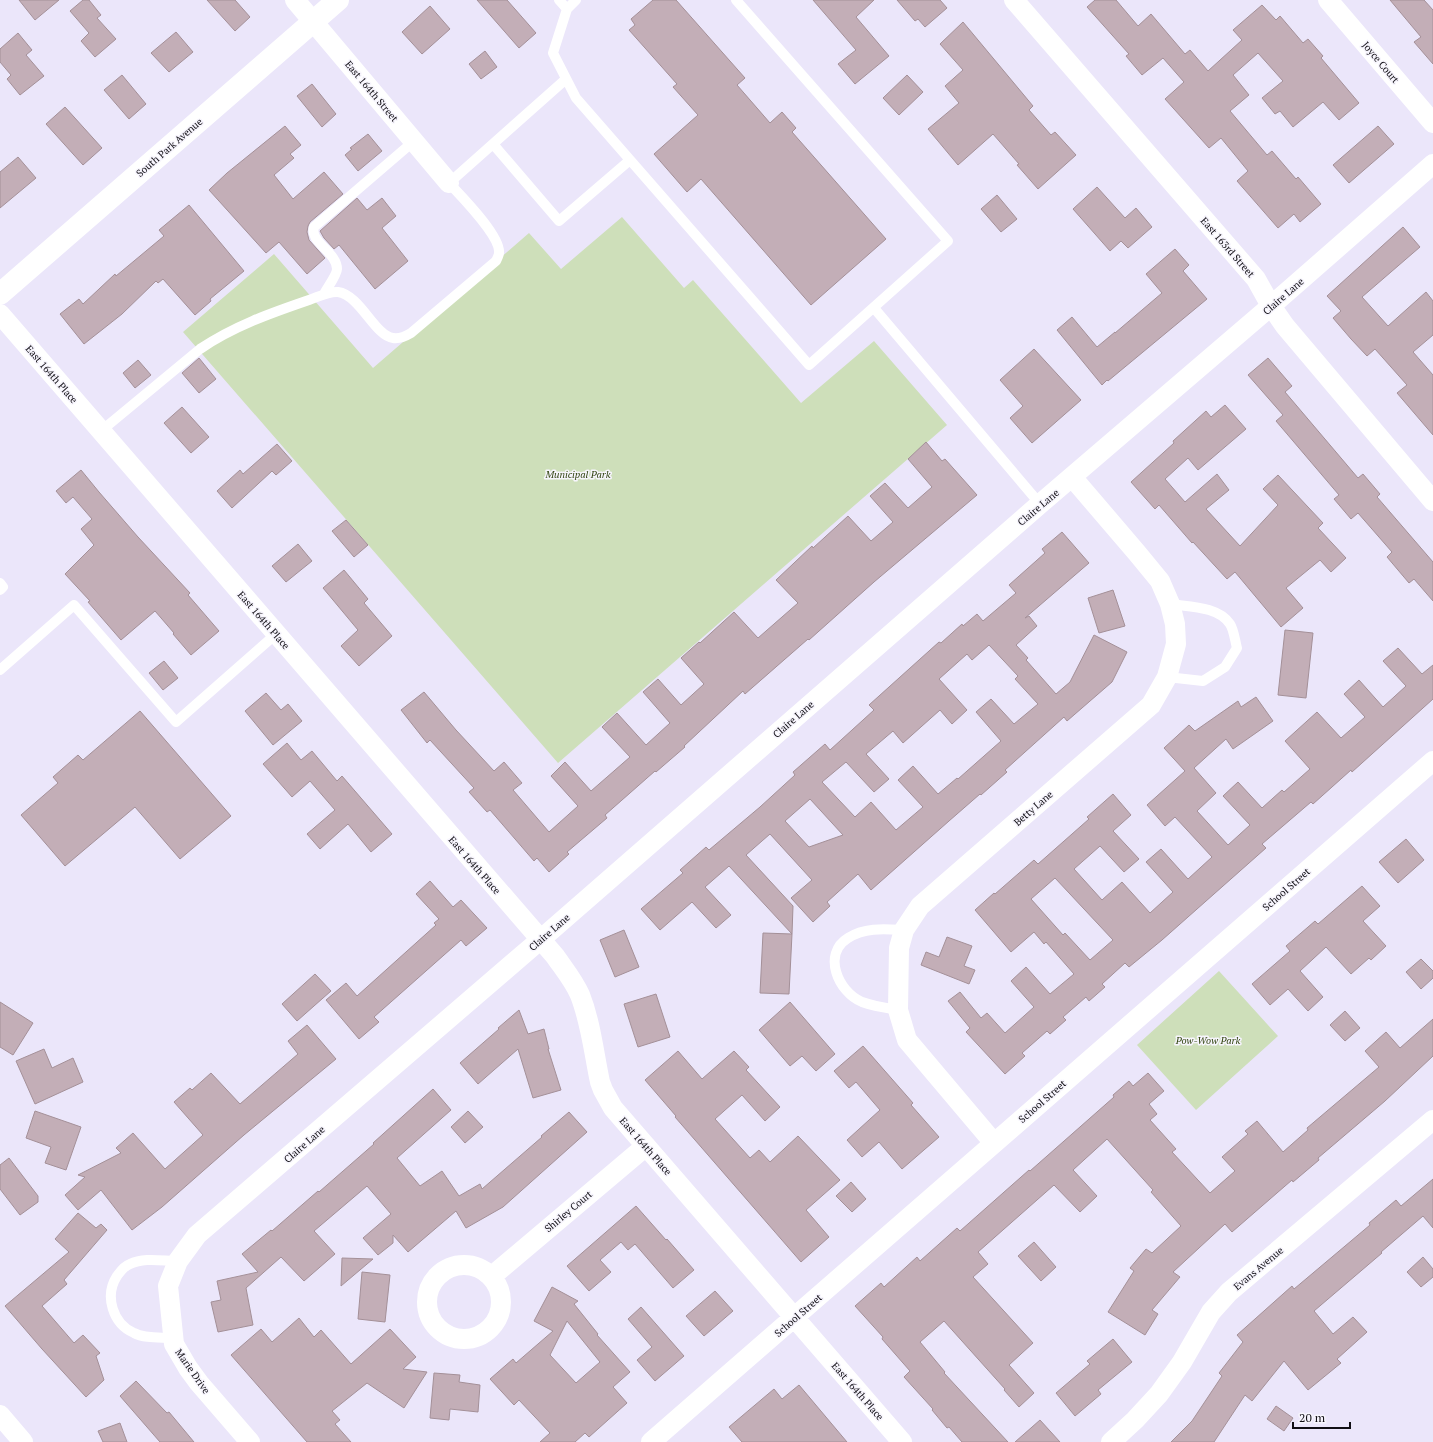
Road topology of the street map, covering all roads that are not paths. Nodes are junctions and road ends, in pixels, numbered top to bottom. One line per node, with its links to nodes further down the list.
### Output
1 (295, 0): 9 (street, East 164th Street)
2 (338, 0): 9 (street, South Park Avenue)
3 (559, 0): 8 (lane)
4 (576, 0): 8 (lane)
5 (736, 0): 20 (lane)
6 (1014, 0): 19 (street, East 163rd Street)
7 (1328, 0): 11 (street, Joyce Court)
8 (566, 9): 10 (lane)
9 (313, 22): 12 (street, East 164th Street); 17 (street, South Park Avenue)
10 (566, 79): 13 (lane); 14 (lane)
11 (1433, 123)
12 (414, 141): 16 (street, East 164th Street); 18 (lane)
13 (492, 144): 14 (lane); 16 (lane)
14 (630, 160): 20 (lane)
15 (1430, 172): 19 (street, Claire Lane)
16 (449, 183): 18 (lane)
17 (0, 294)
18 (324, 294): 22 (lane)
19 (1271, 306): 23 (street, Claire Lane); 24 (street, East 163rd Street)
20 (874, 308): 25 (lane)
21 (0, 314): 22 (street, East 164th Place)
22 (101, 431): 29 (street, East 164th Place)
23 (1072, 478): 25 (street, Claire Lane); 28 (street, Betty Lane)
24 (1433, 501)
25 (1040, 504): 34 (street, Claire Lane)
26 (0, 583): 27 (lane)
27 (0, 590)
28 (1170, 604): 31 (street, Betty Lane); 31 (lane)
29 (276, 634): 30 (lane); 34 (street, East 164th Place)
30 (0, 670)
31 (1167, 677): 33 (street, Betty Lane)
32 (1433, 761): 37 (street, School Street)
33 (904, 930): 35 (street, Betty Lane); 35 (lane)
34 (540, 940): 38 (street, East 164th Place); 39 (street, Claire Lane)
35 (898, 1010): 37 (street, Betty Lane)
36 (1430, 1130): 49 (street, Evans Avenue)
37 (994, 1142): 42 (street, School Street)
38 (646, 1146): 40 (street, Shirley Court); 42 (street, East 164th Place)
39 (178, 1261): 41 (street, Claire Lane); 43 (lane)
40 (491, 1277)
41 (168, 1286): 43 (street, Marie Drive)
42 (796, 1317): 47 (street, School Street); 48 (street, East 164th Place)
43 (173, 1338): 46 (street, Marie Drive)
44 (0, 1416): 45 (street)
45 (23, 1442)
46 (250, 1442)
47 (651, 1442)
48 (902, 1442)
49 (1111, 1442)

